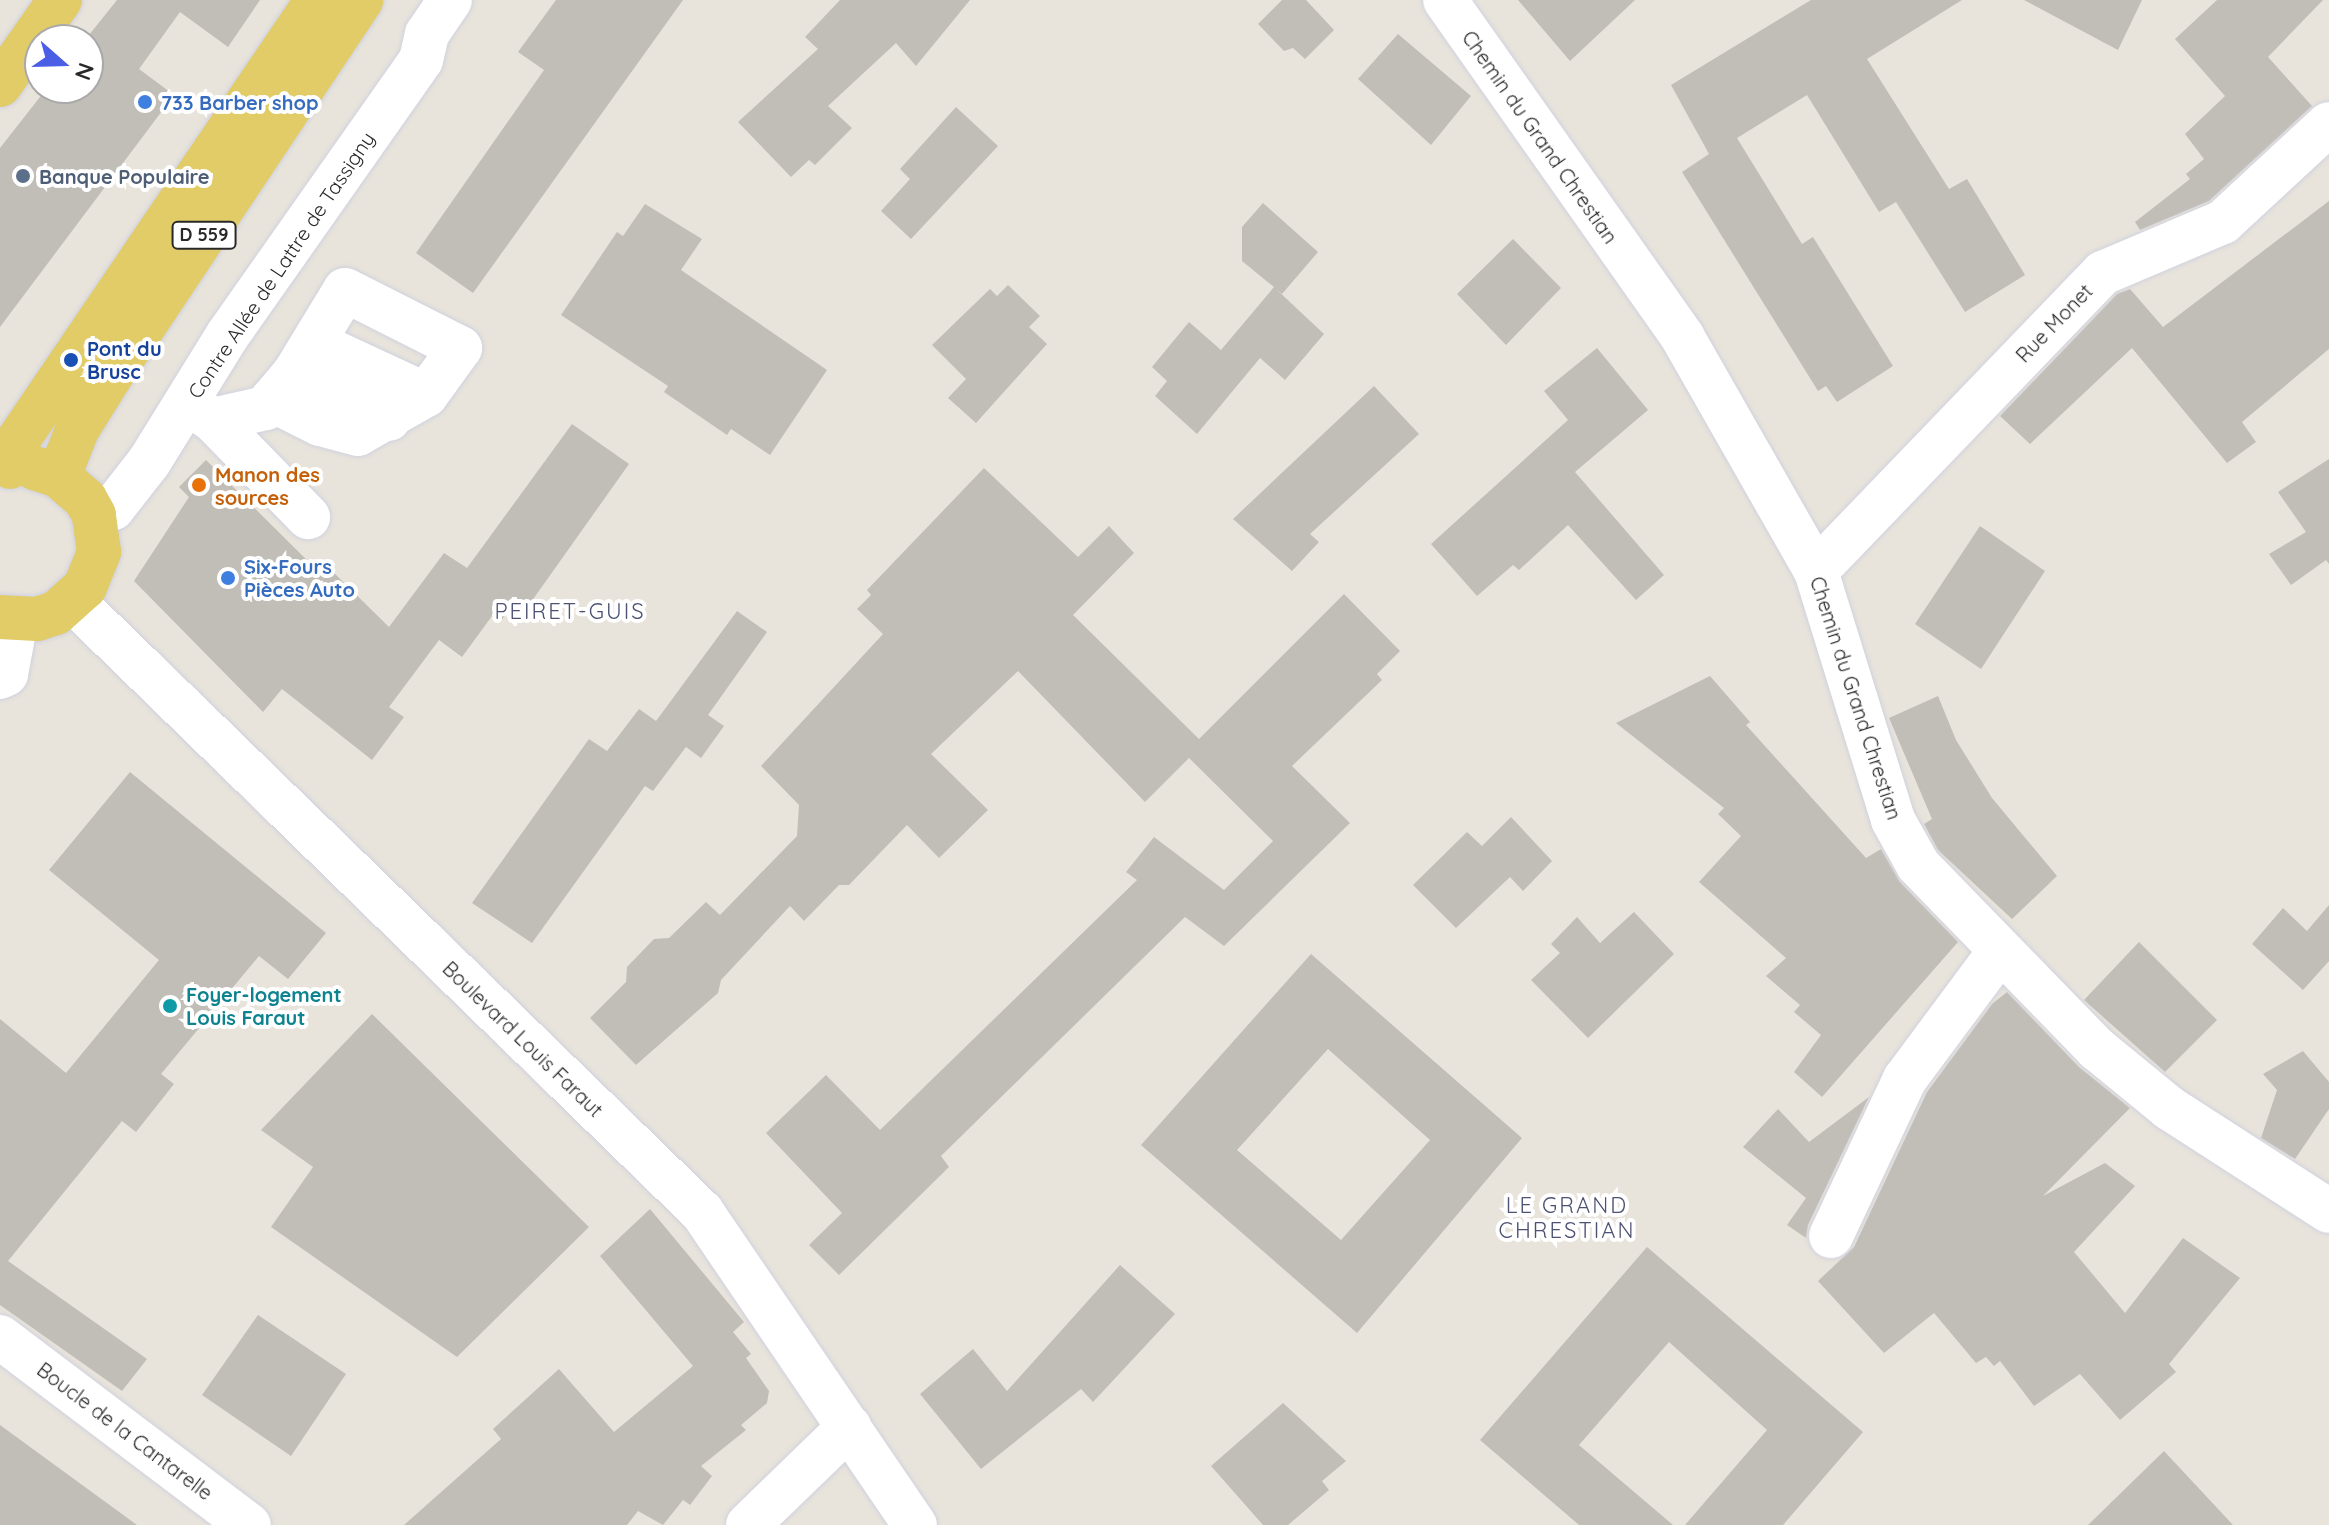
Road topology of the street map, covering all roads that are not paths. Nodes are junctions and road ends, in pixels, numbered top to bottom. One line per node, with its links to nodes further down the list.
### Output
1 (60, 0): 6 (main road)
2 (317, 0): 11 (main road, D 559)
3 (361, 0): 12 (main road, D 559)
4 (450, 0): 10 (street, Contre Allée de Lattre de Tassigny)
5 (1445, 0): 15 (street, Chemin du Grand Chrestian)
6 (0, 85)
7 (2329, 124): 15 (street, Rue Monet)
8 (293, 372): 9 (street); 9 (street); 9 (street); 10 (street)
9 (426, 395)
10 (200, 412): 13 (street, Contre Allée de Lattre de Tassigny); 14 (street)
11 (5, 468): 12 (main road)
12 (59, 476): 13 (main road)
13 (94, 515): 16 (main road)
14 (308, 517)
15 (1816, 571): 19 (street, Chemin du Grand Chrestian)
16 (73, 601): 17 (main road); 23 (street, Boulevard Louis Faraut)
17 (8, 619): 18 (street)
18 (0, 677)
19 (2000, 951): 20 (street, Chemin du Grand Chrestian); 21 (street)
20 (2329, 1211)
21 (1831, 1236)
22 (0, 1337): 24 (street, Boucle de la Cantarelle)
23 (849, 1427): 25 (street); 26 (street, Boulevard Louis Faraut)
24 (249, 1525)
25 (748, 1525)
26 (915, 1525)

